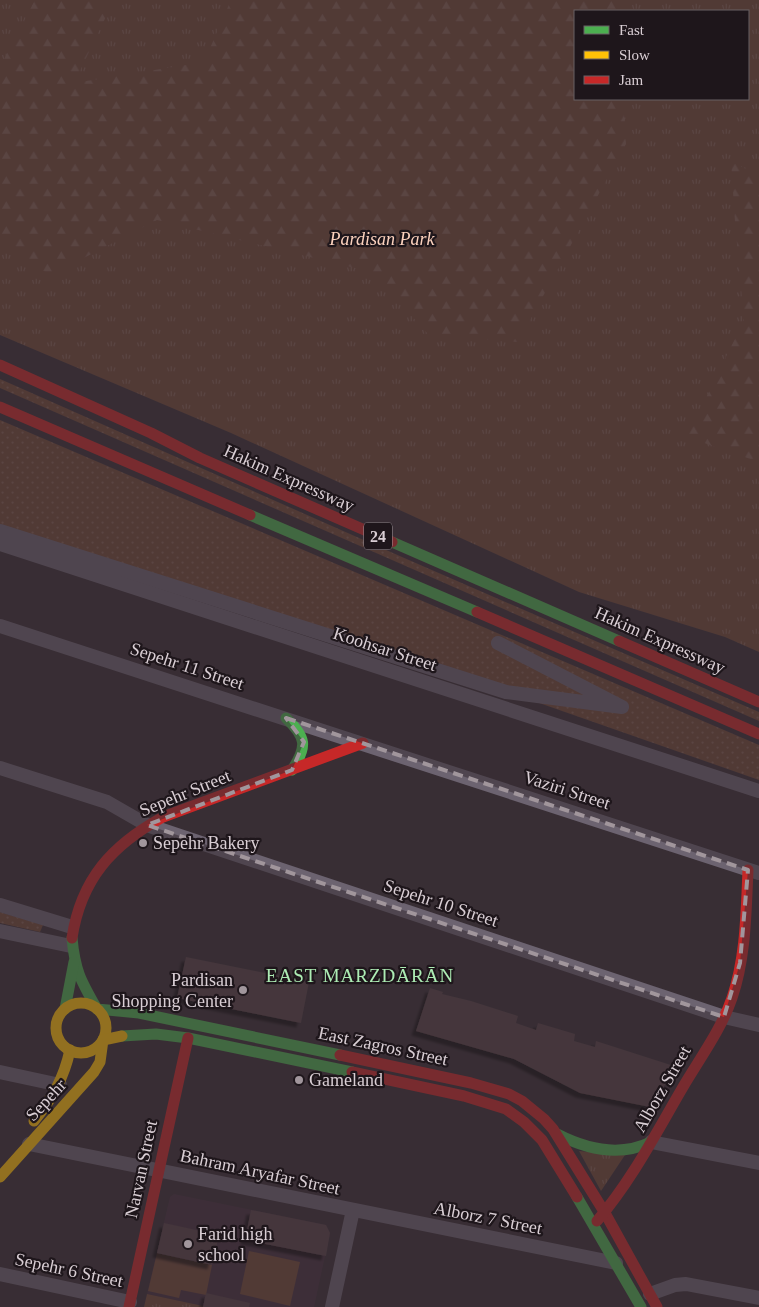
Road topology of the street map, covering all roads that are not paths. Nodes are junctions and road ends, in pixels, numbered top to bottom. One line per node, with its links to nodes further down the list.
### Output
1 (0, 365): 7 (main road, Hakim Expressway / 24)
2 (0, 407): 9 (main road, 24)
3 (0, 531): 6 (street)
4 (0, 544): 13 (street, Koohsar Street)
5 (0, 626): 8 (street, Sepehr 11 Street)
6 (498, 643)
7 (759, 702)
8 (286, 718): 10 (street, Sepehr 11 Street); 12 (main road)
9 (759, 734)
10 (363, 742): 12 (main road, Sepehr Street); 15 (street, Vaziri Street)
11 (0, 768): 14 (street, Sepehr 10 Street)
12 (292, 770): 14 (main road, Sepehr Street)
13 (759, 790)
14 (147, 825): 17 (main road, Sepehr Street); 24 (street, Sepehr 10 Street)
15 (754, 871): 24 (main road, Alborz Street)
16 (0, 906): 17 (street)
17 (72, 927): 19 (main road, Sepehr Street)
18 (0, 931): 19 (street)
19 (71, 946): 20 (main road, Sepehr Street)
20 (74, 962): 21 (main road); 22 (main road)
21 (65, 1009): 22 (main road); 29 (main road)
22 (97, 1009): 23 (main road, East Zagros Street); 28 (main road)
23 (139, 1013): 26 (main road); 34 (main road, East Zagros Street)
24 (724, 1017): 25 (street, Sepehr 10 Street); 36 (main road, Alborz Street)
25 (759, 1025)
26 (141, 1034): 27 (main road, East Zagros Street); 28 (main road, East Zagros Street)
27 (188, 1038): 38 (main road, Narvan Street); 42 (main road, East Zagros Street)
28 (103, 1040): 29 (main road); 32 (main road, Sepehr)
29 (70, 1050): 31 (main road, Sepehr)
30 (0, 1072): 31 (street)
31 (60, 1085): 32 (main road); 33 (main road, Sepehr)
32 (77, 1092): 35 (main road, Sepehr)
33 (28, 1128)
34 (557, 1134): 36 (main road); 41 (main road, East Zagros Street)
35 (23, 1142): 38 (street, Bahram Aryafar Street); 39 (main road, Sepehr)
36 (651, 1142): 37 (street); 41 (main road, Alborz Street)
37 (759, 1163)
38 (159, 1170): 40 (street, Bahram Aryafar Street); 49 (main road, Narvan Street)
39 (0, 1177)
40 (353, 1210): 44 (street, Alborz 7 Street); 50 (street)
41 (604, 1213): 42 (main road, Alborz Street); 43 (main road)
42 (594, 1224): 44 (main road)
43 (631, 1259): 44 (main road); 46 (main road)
44 (616, 1263): 48 (main road)
45 (0, 1274): 49 (street, Sepehr 6 Street)
46 (650, 1294): 47 (street); 48 (main road); 51 (main road)
47 (759, 1298)
48 (639, 1304)
49 (129, 1305)
50 (332, 1307)
51 (657, 1307)

